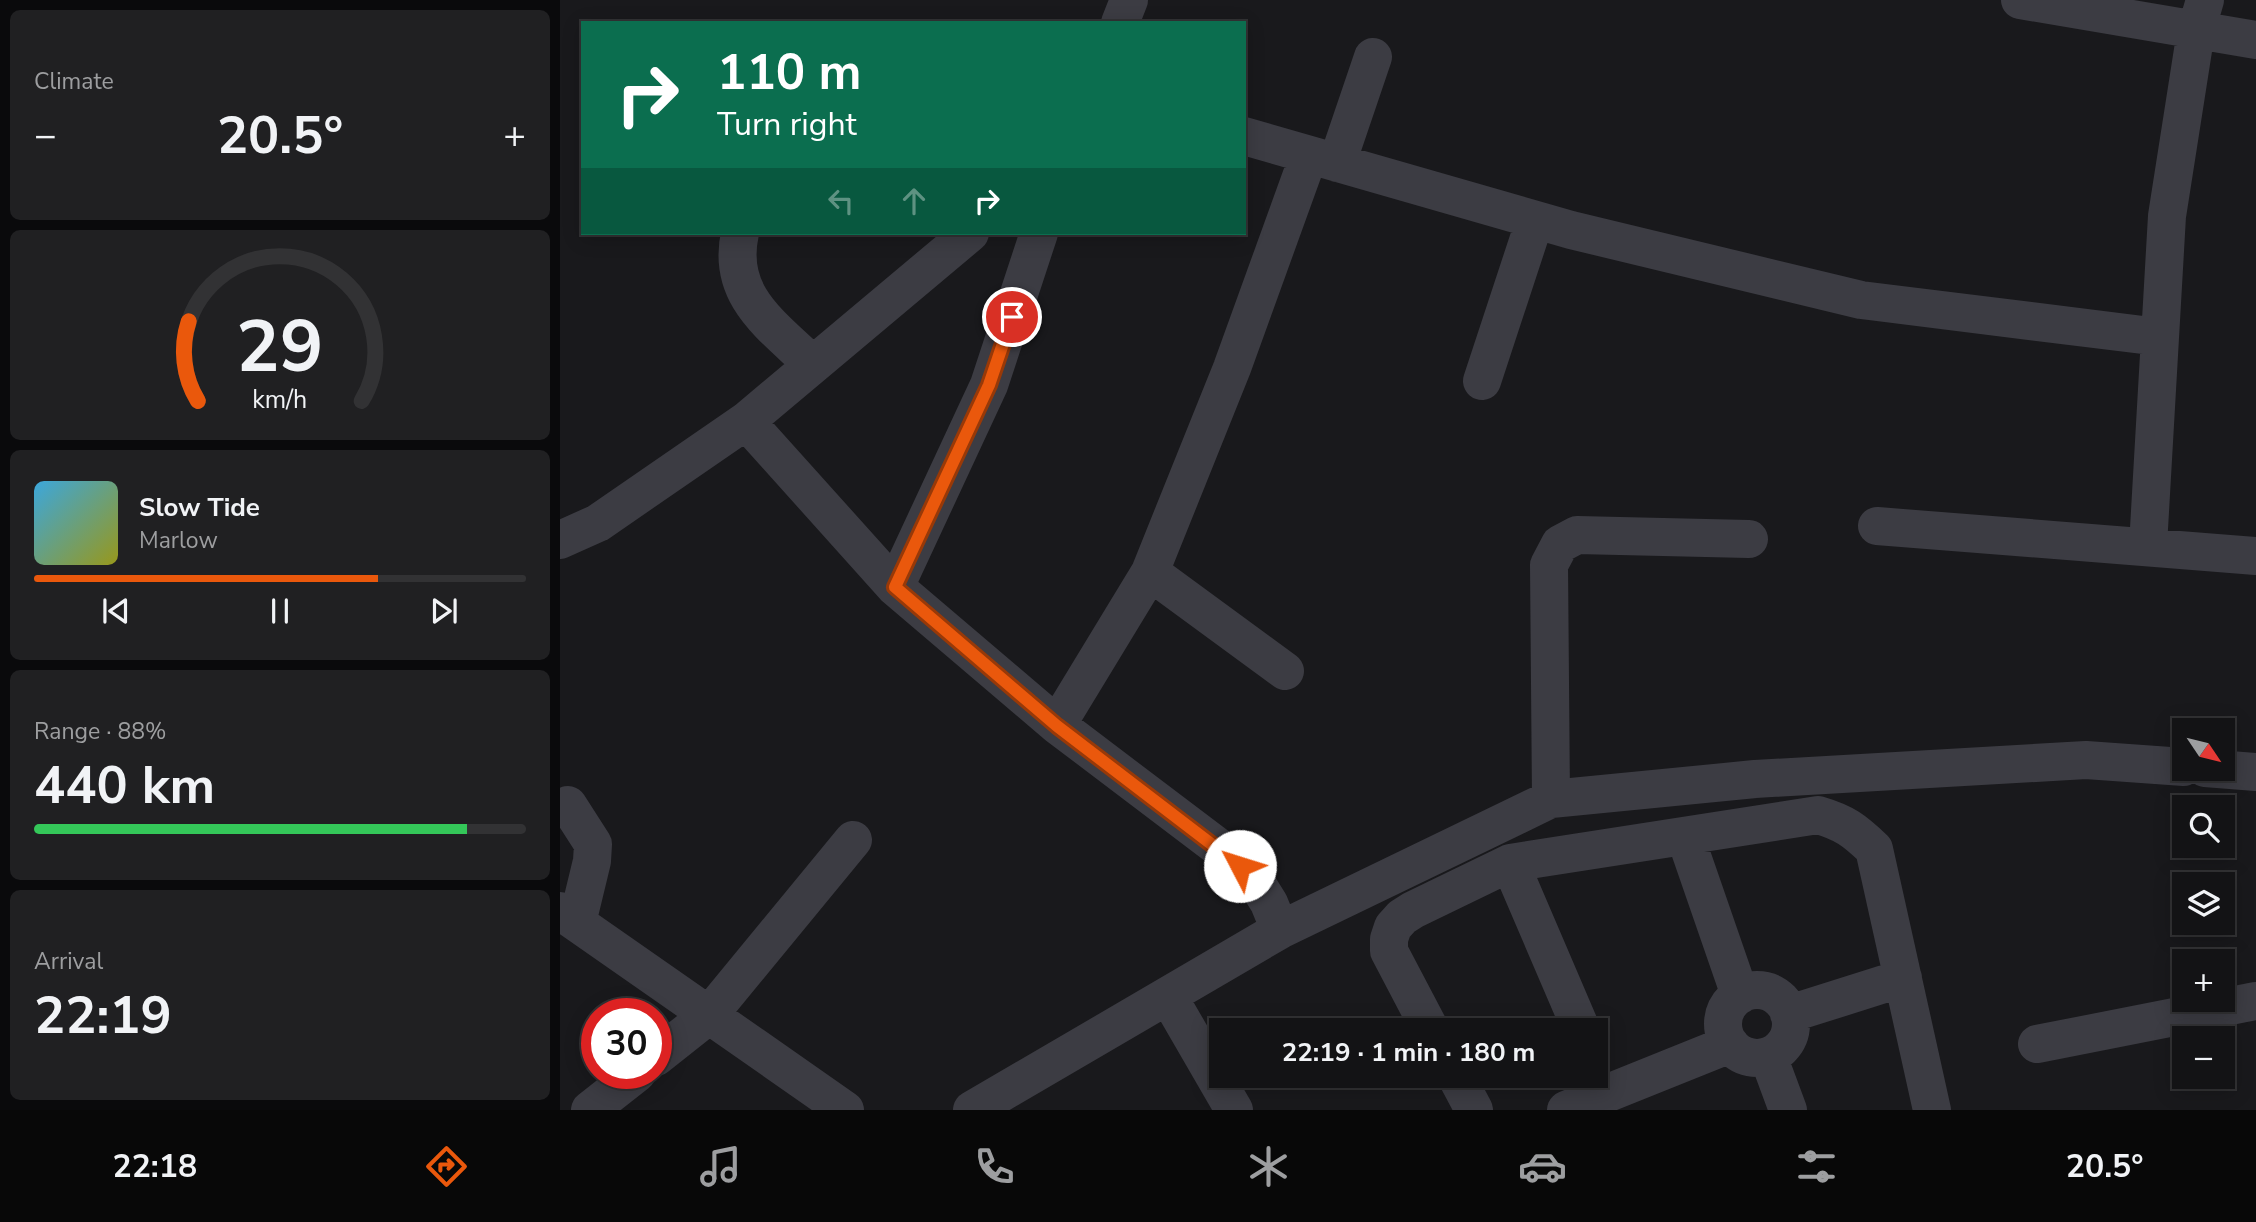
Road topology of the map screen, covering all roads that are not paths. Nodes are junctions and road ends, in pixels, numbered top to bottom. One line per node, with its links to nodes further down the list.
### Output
1 (1129, 0): 4 (street)
2 (2020, 0): 3 (street)
3 (2200, 15): 5 (street); 13 (street)
4 (1121, 21)
5 (2256, 40)
6 (1373, 57): 8 (street)
7 (1246, 137): 8 (street)
8 (1323, 159): 9 (street); 22 (street)
9 (1535, 220): 13 (street); 15 (street)
10 (740, 235): 14 (street)
11 (968, 235): 14 (street)
12 (1038, 235): 23 (street)
13 (2160, 337): 20 (street)
14 (813, 365): 16 (street)
15 (1482, 381)
16 (746, 421): 19 (street); 23 (street)
17 (1877, 526): 20 (street)
18 (1749, 539): 29 (street)
19 (560, 540)
20 (2148, 547): 21 (street)
21 (2256, 556)
22 (1150, 572): 24 (street); 25 (street)
23 (895, 587): 25 (street)
24 (1285, 671)
25 (1057, 726): 35 (street)
26 (2172, 766): 29 (street)
27 (2235, 770): 28 (street)
28 (2256, 772)
29 (1551, 799): 35 (street)
30 (568, 805): 34 (street)
31 (1685, 836): 33 (street); 36 (street); 37 (street)
32 (853, 840): 41 (street)
33 (1510, 863): 42 (street); 43 (street)
34 (568, 917): 41 (street)
35 (1280, 930): 38 (street)
36 (1903, 978): 40 (street); 58 (street)
37 (1740, 995): 40 (street); 45 (street)
38 (1168, 996): 53 (street); 54 (street)
39 (2256, 1000): 46 (street)
40 (1789, 1014): 47 (street)
41 (709, 1015): 44 (street); 52 (street)
42 (1424, 1018)
43 (1576, 1018)
44 (672, 1044)
45 (1730, 1044): 47 (street); 50 (street)
46 (2037, 1044)
47 (1768, 1056): 57 (street)
48 (1462, 1088): 55 (street)
49 (616, 1089): 51 (street)
50 (1607, 1089): 56 (street)
51 (590, 1110)
52 (845, 1110)
53 (972, 1110)
54 (1234, 1110)
55 (1474, 1110)
56 (1566, 1110)
57 (1788, 1110)
58 (1932, 1110)

